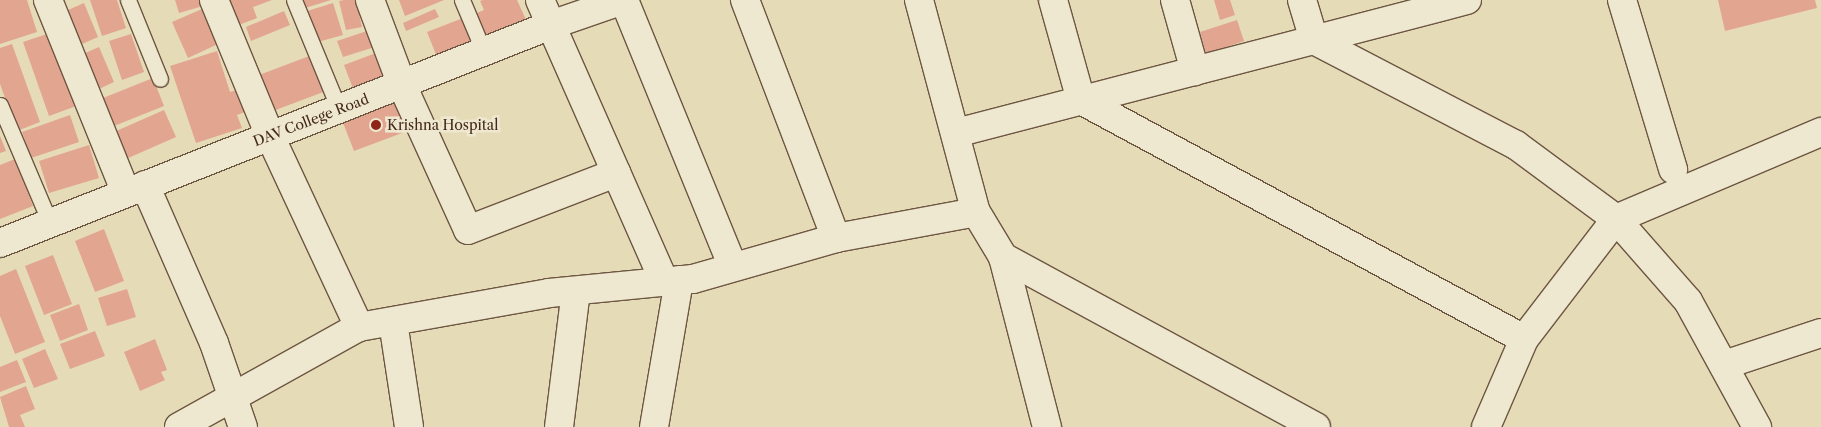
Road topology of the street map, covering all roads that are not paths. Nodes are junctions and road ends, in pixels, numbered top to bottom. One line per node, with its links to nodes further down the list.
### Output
1 (48, 0): 31 (street)
2 (128, 0): 21 (lane)
3 (214, 0): 28 (street)
4 (294, 0): 25 (lane)
5 (370, 0): 22 (street)
6 (462, 0): 19 (lane)
7 (540, 0): 17 (street)
8 (624, 0): 17 (street, DAV College Road); 38 (street)
9 (744, 0): 35 (street)
10 (919, 0): 27 (street)
11 (1053, 0): 23 (street)
12 (1175, 0): 20 (street)
13 (1302, 0): 18 (street)
14 (1466, 0): 16 (street)
15 (1622, 0): 29 (street)
16 (1426, 5): 18 (street)
17 (551, 25): 19 (street, DAV College Road); 30 (street)
18 (1314, 40): 20 (street); 33 (street)
19 (484, 52): 22 (street, DAV College Road)
20 (1195, 71): 23 (street)
21 (160, 79)
22 (402, 85): 25 (street, DAV College Road); 30 (street)
23 (1081, 100): 27 (street); 44 (street)
24 (0, 104): 34 (lane)
25 (339, 109): 28 (street, DAV College Road)
26 (1821, 132): 33 (street)
27 (956, 133): 32 (street)
28 (270, 136): 31 (street, DAV College Road); 42 (street)
29 (1672, 169)
30 (616, 173): 39 (street)
31 (136, 189): 34 (street, DAV College Road); 46 (street)
32 (976, 212): 35 (street); 37 (street)
33 (1616, 219): 44 (street); 45 (street)
34 (50, 223): 36 (street, DAV College Road)
35 (836, 238): 38 (street)
36 (0, 243)
37 (1003, 257): 52 (street); 53 (street)
38 (733, 267): 39 (street)
39 (672, 281): 40 (street); 51 (street)
40 (576, 291): 41 (street); 50 (street)
41 (393, 322): 42 (street); 49 (street)
42 (359, 328): 46 (street)
43 (1821, 333): 45 (street)
44 (1524, 339): 54 (street)
45 (1724, 366): 55 (street)
46 (231, 398): 47 (street); 48 (street)
47 (179, 427)
48 (243, 427)
49 (409, 427)
50 (559, 427)
51 (654, 427)
52 (1047, 427)
53 (1316, 427)
54 (1486, 427)
55 (1757, 427)

